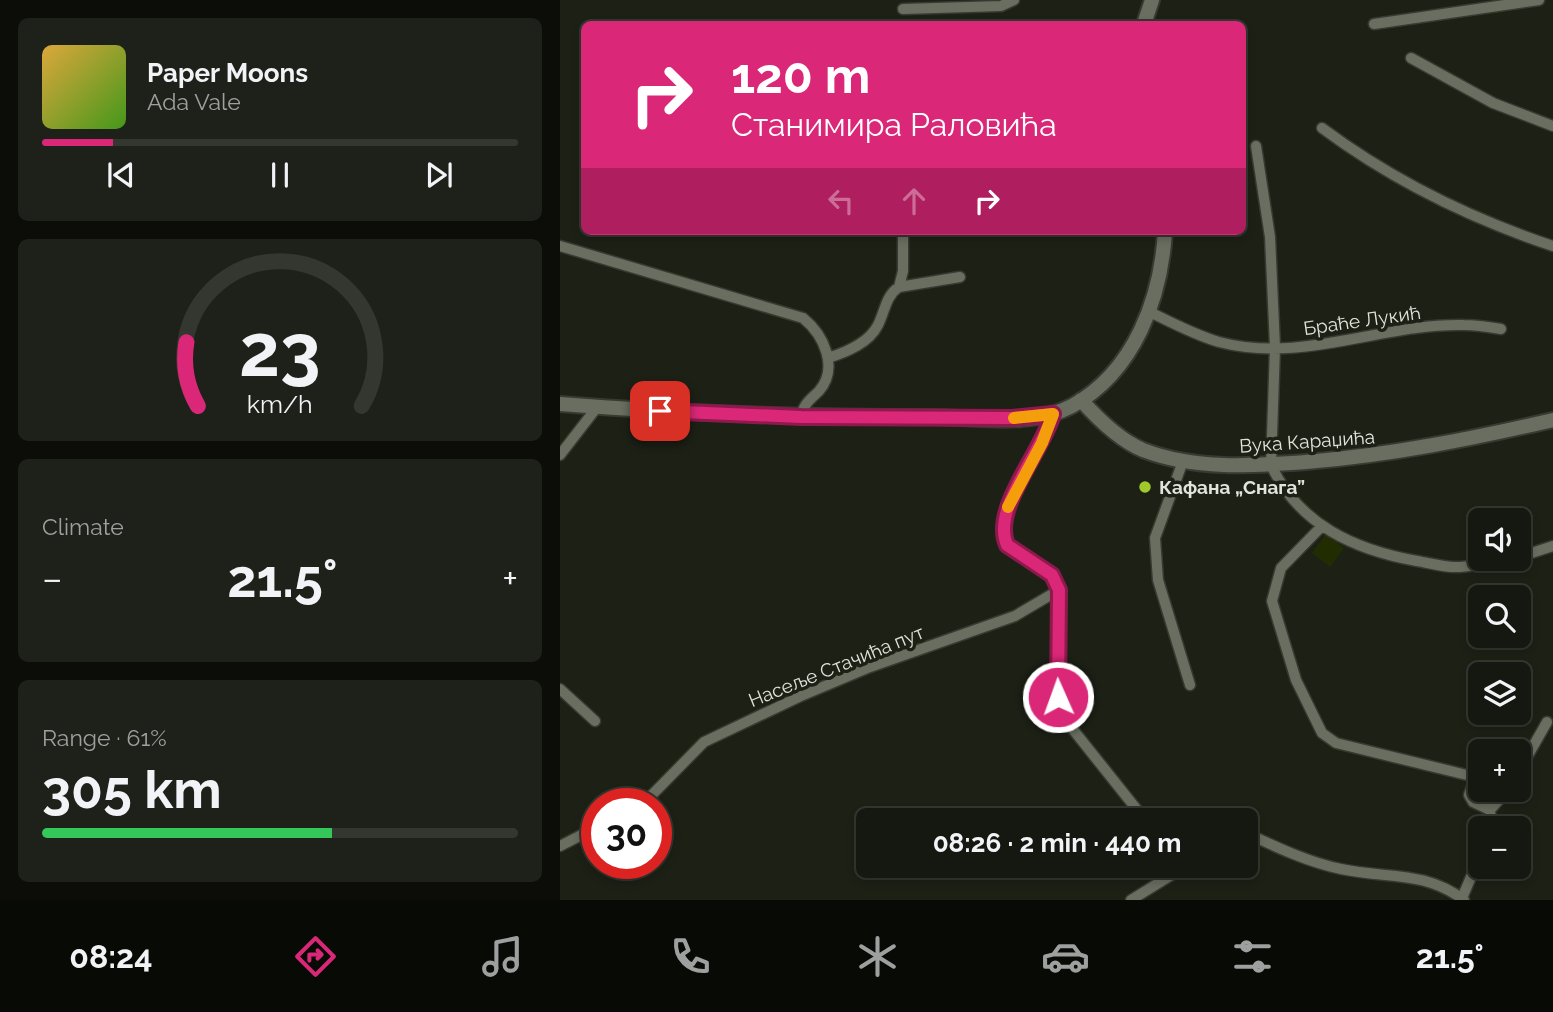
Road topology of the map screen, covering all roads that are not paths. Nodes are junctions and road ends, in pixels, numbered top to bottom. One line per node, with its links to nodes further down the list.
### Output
1 (1014, 0): 4 (street)
2 (1152, 0): 5 (street)
3 (1539, 0): 6 (street)
4 (904, 9)
5 (1145, 21)
6 (1374, 24)
7 (1411, 58): 8 (street)
8 (1553, 126)
9 (1322, 128): 14 (street)
10 (1256, 146): 19 (street)
11 (903, 235): 16 (street)
12 (1165, 235): 17 (street)
13 (560, 246): 20 (street)
14 (1553, 246)
15 (960, 277): 16 (street)
16 (899, 287): 20 (street)
17 (1150, 312): 19 (street, Браће Лукић); 21 (street)
18 (1501, 329): 19 (street, Браће Лукић)
19 (1275, 347): 29 (street)
20 (828, 358): 25 (street)
21 (1081, 400): 24 (street); 28 (street, Вука Караџића)
22 (560, 404): 23 (street)
23 (598, 406): 25 (street); 27 (street)
24 (1053, 414): 25 (street); 34 (street)
25 (801, 417)
26 (1553, 420): 29 (street, Вука Караџића)
27 (560, 455)
28 (1183, 461): 29 (street, Вука Караџића); 35 (street)
29 (1271, 465): 30 (street)
30 (1321, 527): 33 (street); 43 (street)
31 (1553, 547): 32 (street)
32 (1531, 553)
33 (1468, 565)
34 (1059, 590): 40 (street, Насеље Стачића пут); 42 (street)
35 (1190, 685)
36 (560, 689): 37 (street)
37 (595, 721)
38 (1547, 722): 39 (street)
39 (1531, 750)
40 (659, 788)
41 (1500, 802): 43 (street)
42 (1136, 808)
43 (1490, 810): 44 (street)
44 (1491, 816)
45 (581, 835): 47 (street)
46 (1258, 839): 50 (street)
47 (560, 846)
48 (1166, 878): 51 (street)
49 (1471, 879): 50 (street)
50 (1463, 899)
51 (1131, 900)

